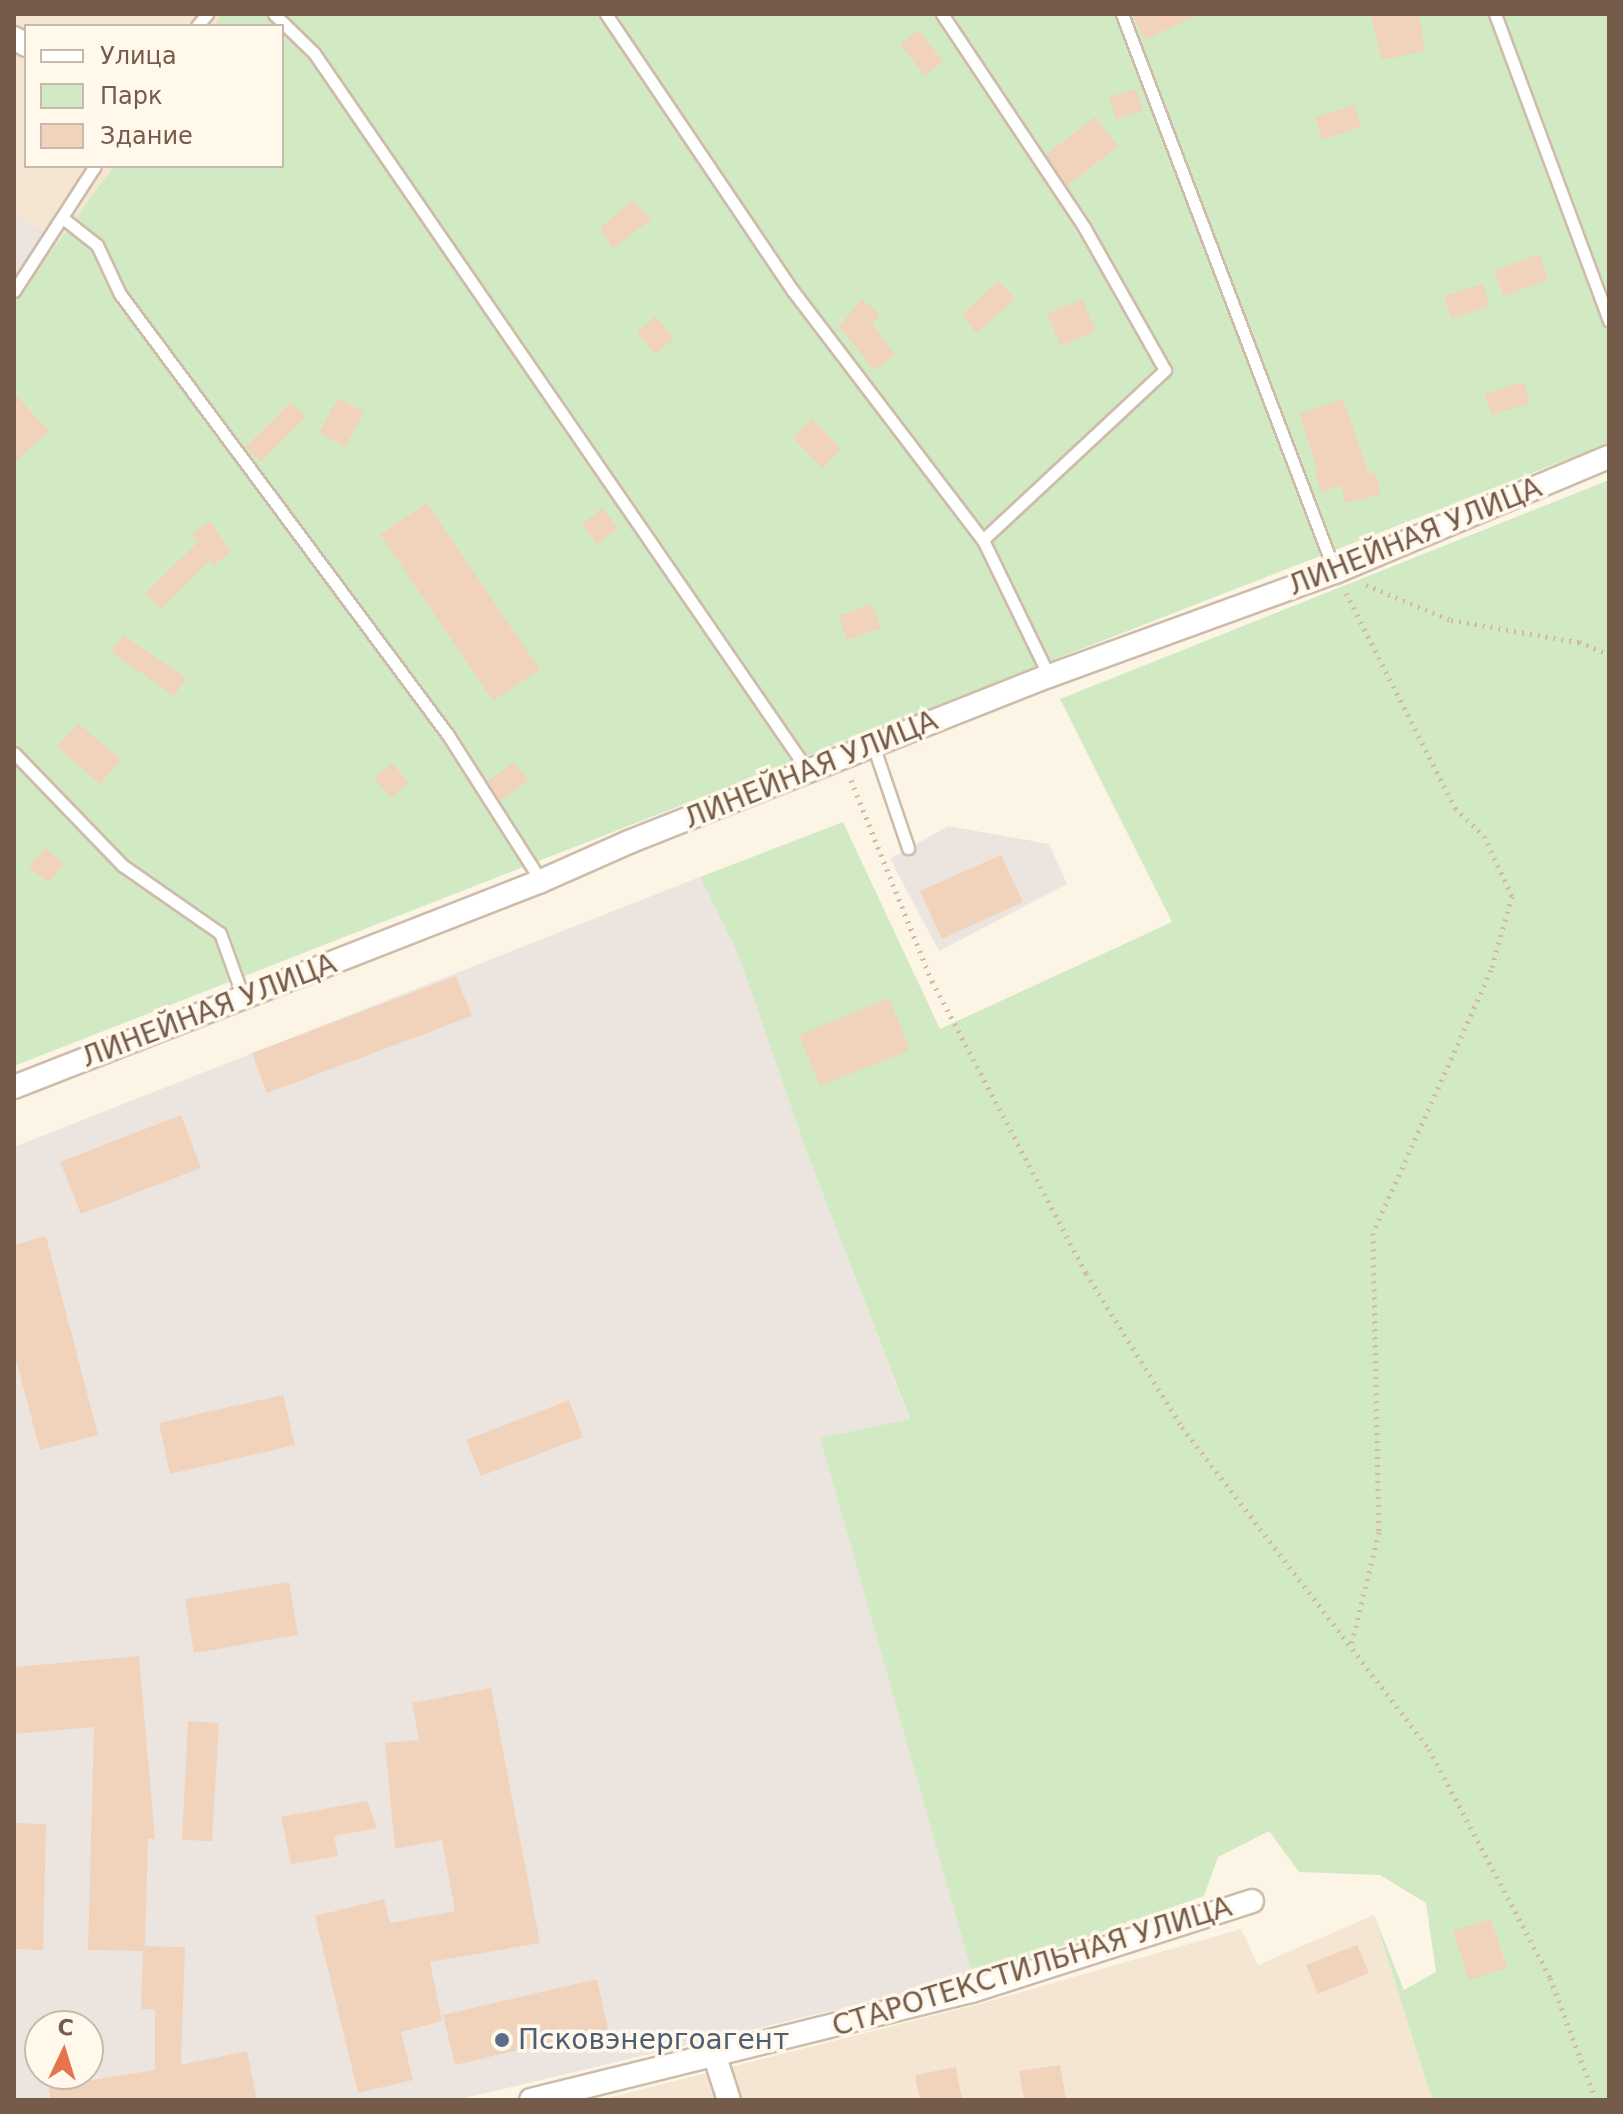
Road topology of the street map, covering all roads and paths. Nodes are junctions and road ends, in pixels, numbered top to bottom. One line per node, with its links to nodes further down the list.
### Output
1 (274, 14): 18 (lane)
2 (606, 14): 11 (lane)
3 (942, 14): 11 (lane)
4 (1122, 14): 12 (lane)
5 (1495, 14): 9 (lane)
6 (94, 168): 7 (lane)
7 (64, 219): 8 (lane); 20 (lane)
8 (14, 291)
9 (1609, 321)
10 (1609, 457): 12 (street, ЛИНЕЙНАЯ УЛИЦА)
11 (983, 540): 14 (lane)
12 (1335, 572): 13 (path); 14 (street, ЛИНЕЙНАЯ УЛИЦА); 23 (path)
13 (1609, 654)
14 (1049, 676): 15 (street, ЛИНЕЙНАЯ УЛИЦА)
15 (873, 745): 17 (street, ЛИНЕЙНАЯ УЛИЦА); 19 (lane)
16 (14, 753): 21 (lane)
17 (842, 757): 18 (street, ЛИНЕЙНАЯ УЛИЦА); 23 (path)
18 (808, 771): 20 (street, ЛИНЕЙНАЯ УЛИЦА)
19 (908, 848)
20 (541, 881): 21 (street, ЛИНЕЙНАЯ УЛИЦА)
21 (243, 997): 22 (street, ЛИНЕЙНАЯ УЛИЦА)
22 (14, 1087)
23 (1351, 1647): 28 (path)
24 (1252, 1901): 25 (street, СТАРОТЕКСТИЛЬНАЯ УЛИЦА)
25 (715, 2057): 26 (street, СТАРОТЕКСТИЛЬНАЯ УЛИЦА); 27 (street)
26 (531, 2100)
27 (729, 2100)
28 (1596, 2100)

